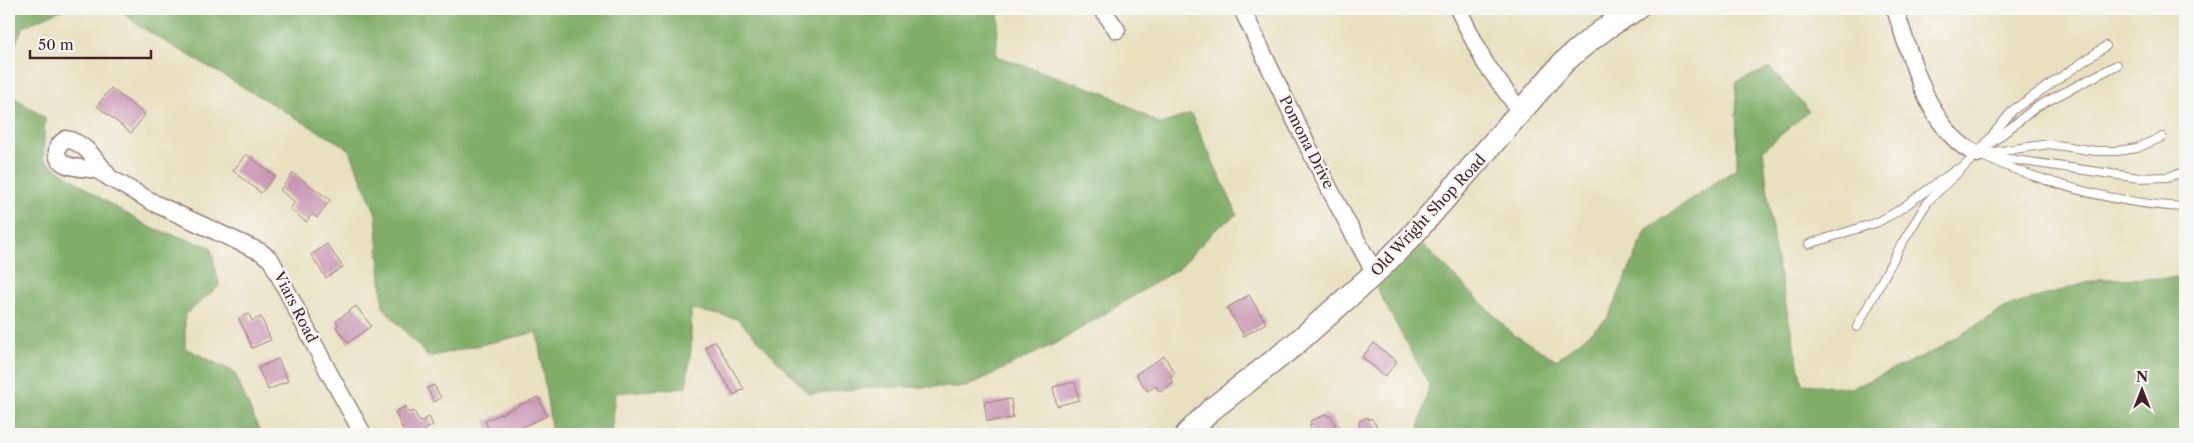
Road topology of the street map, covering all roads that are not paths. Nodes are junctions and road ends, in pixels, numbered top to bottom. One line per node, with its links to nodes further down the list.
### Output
1 (1102, 9): 6 (street)
2 (1242, 9): 16 (street, Pomona Drive)
3 (1458, 9): 9 (street)
4 (1637, 9): 9 (street, Old Wright Shop Road)
5 (1895, 9): 11 (street)
6 (1116, 30)
7 (2106, 46): 11 (lane)
8 (2117, 65): 11 (lane)
9 (1520, 111): 16 (street, Old Wright Shop Road)
10 (2162, 138): 11 (lane)
11 (1977, 154): 12 (lane); 14 (lane); 15 (lane); 17 (lane)
12 (2185, 172)
13 (110, 178): 18 (street, Viars Road)
14 (2185, 207)
15 (1809, 244)
16 (1375, 273): 19 (street, Old Wright Shop Road)
17 (1857, 327)
18 (363, 434)
19 (1187, 434)

